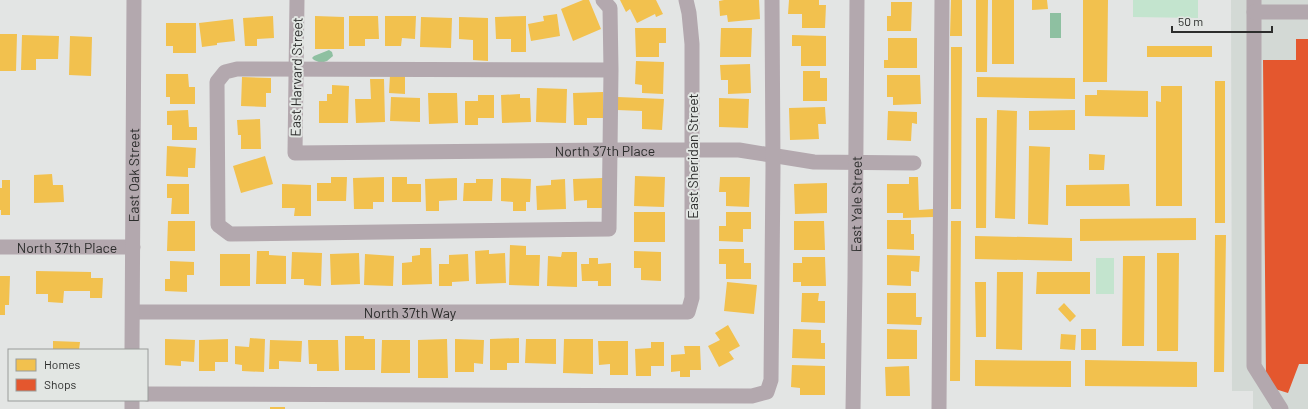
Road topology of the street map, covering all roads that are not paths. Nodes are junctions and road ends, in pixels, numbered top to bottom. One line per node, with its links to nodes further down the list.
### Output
1 (134, 0): 19 (street, East Oak Street)
2 (297, 0): 10 (street, East Harvard Street)
3 (603, 0): 11 (street)
4 (686, 0): 13 (street, East Sheridan Street)
5 (772, 0): 15 (street)
6 (857, 0): 16 (street, East Yale Street)
7 (942, 0): 25 (street)
8 (1254, 6): 9 (street); 26 (street)
9 (1308, 12)
10 (296, 69): 11 (street); 12 (street); 14 (street, East Harvard Street)
11 (611, 70): 12 (street)
12 (610, 150): 13 (street, North 37th Place); 14 (street, North 37th Place)
13 (692, 150): 15 (street, North 37th Place); 21 (street, East Sheridan Street)
14 (296, 153)
15 (773, 155): 16 (street, North 37th Place); 23 (street)
16 (855, 162): 17 (street, North 37th Place); 24 (street, East Yale Street)
17 (914, 163)
18 (0, 247): 19 (street, North 37th Place)
19 (133, 247): 20 (street, East Oak Street)
20 (132, 312): 21 (street, North 37th Way); 22 (street, East Oak Street)
21 (688, 312)
22 (132, 349)
23 (148, 394)
24 (853, 409)
25 (938, 409)
26 (1281, 409)

